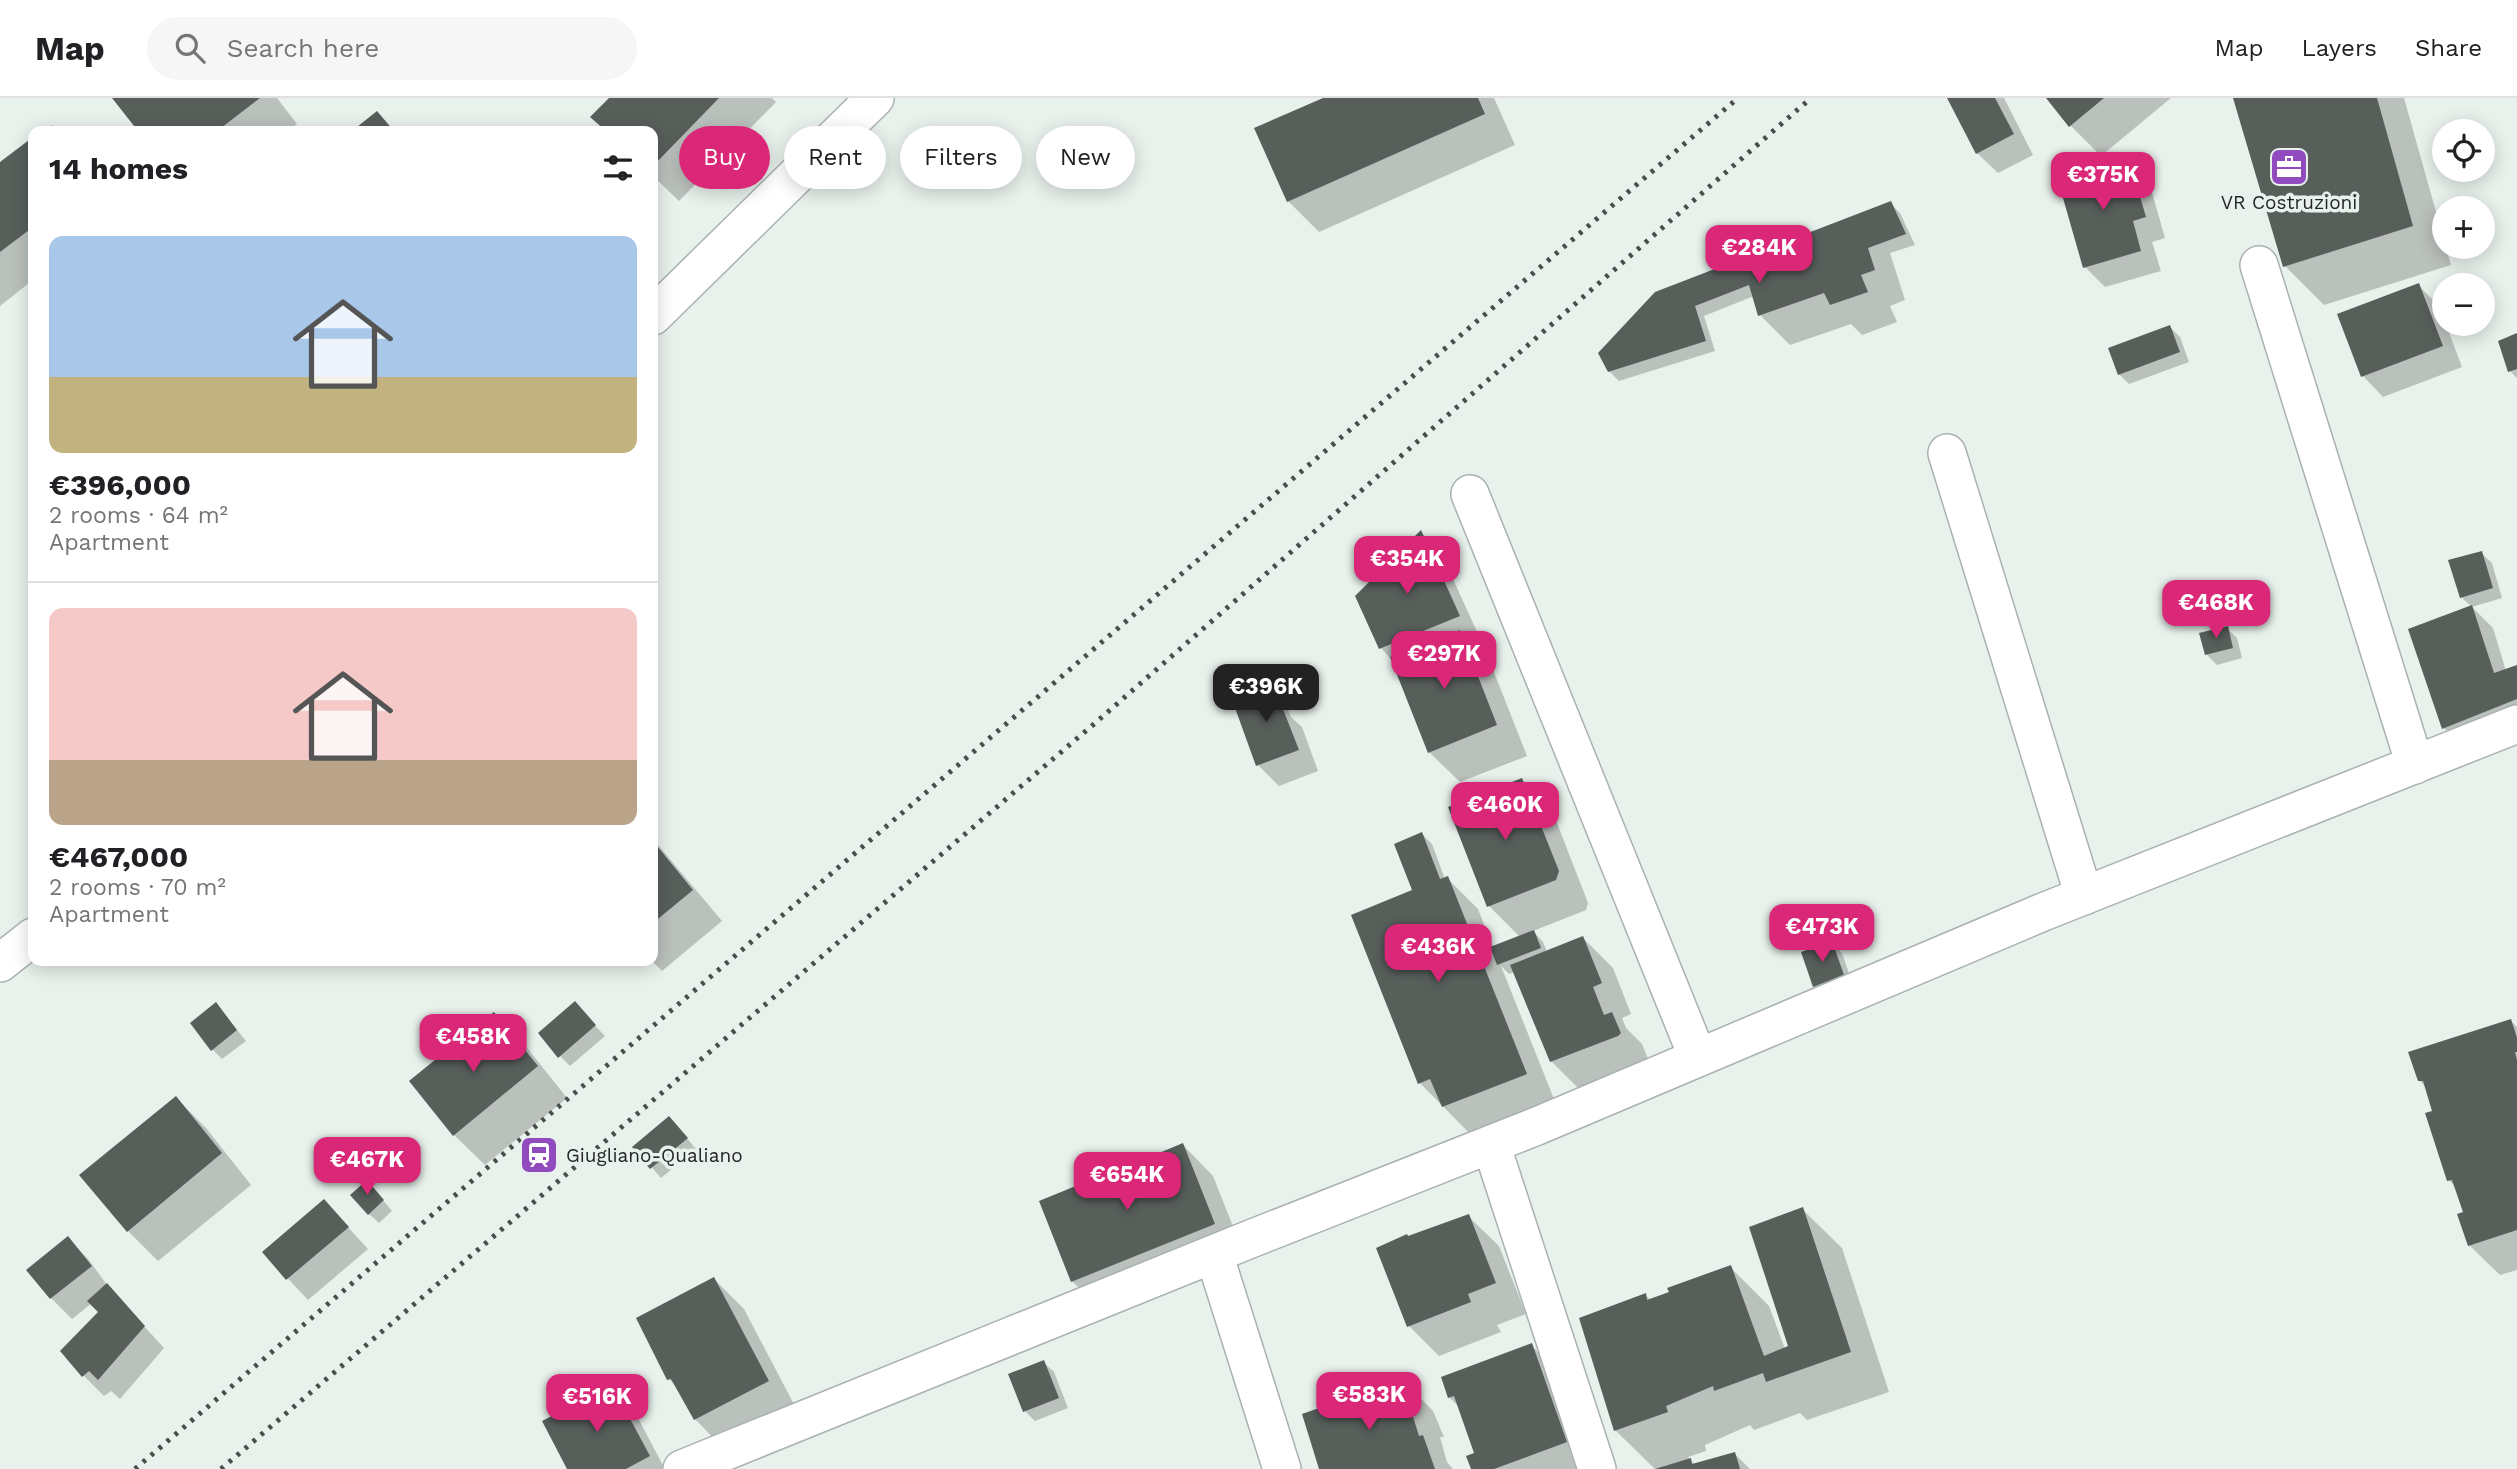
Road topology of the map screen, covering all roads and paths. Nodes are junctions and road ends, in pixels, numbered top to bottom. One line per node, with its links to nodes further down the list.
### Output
1 (875, 98): 3 (street)
2 (2259, 265): 7 (street)
3 (658, 310)
4 (1947, 453): 8 (street)
5 (1470, 494): 11 (street)
6 (2517, 724): 7 (street)
7 (2415, 765): 8 (street)
8 (2084, 896): 11 (street)
9 (28, 941): 10 (street)
10 (0, 963)
11 (1698, 1058): 12 (street)
12 (1491, 1144): 13 (street); 16 (street)
13 (1214, 1254): 14 (street); 15 (street)
14 (682, 1469)
15 (1282, 1469)
16 (1597, 1469)

